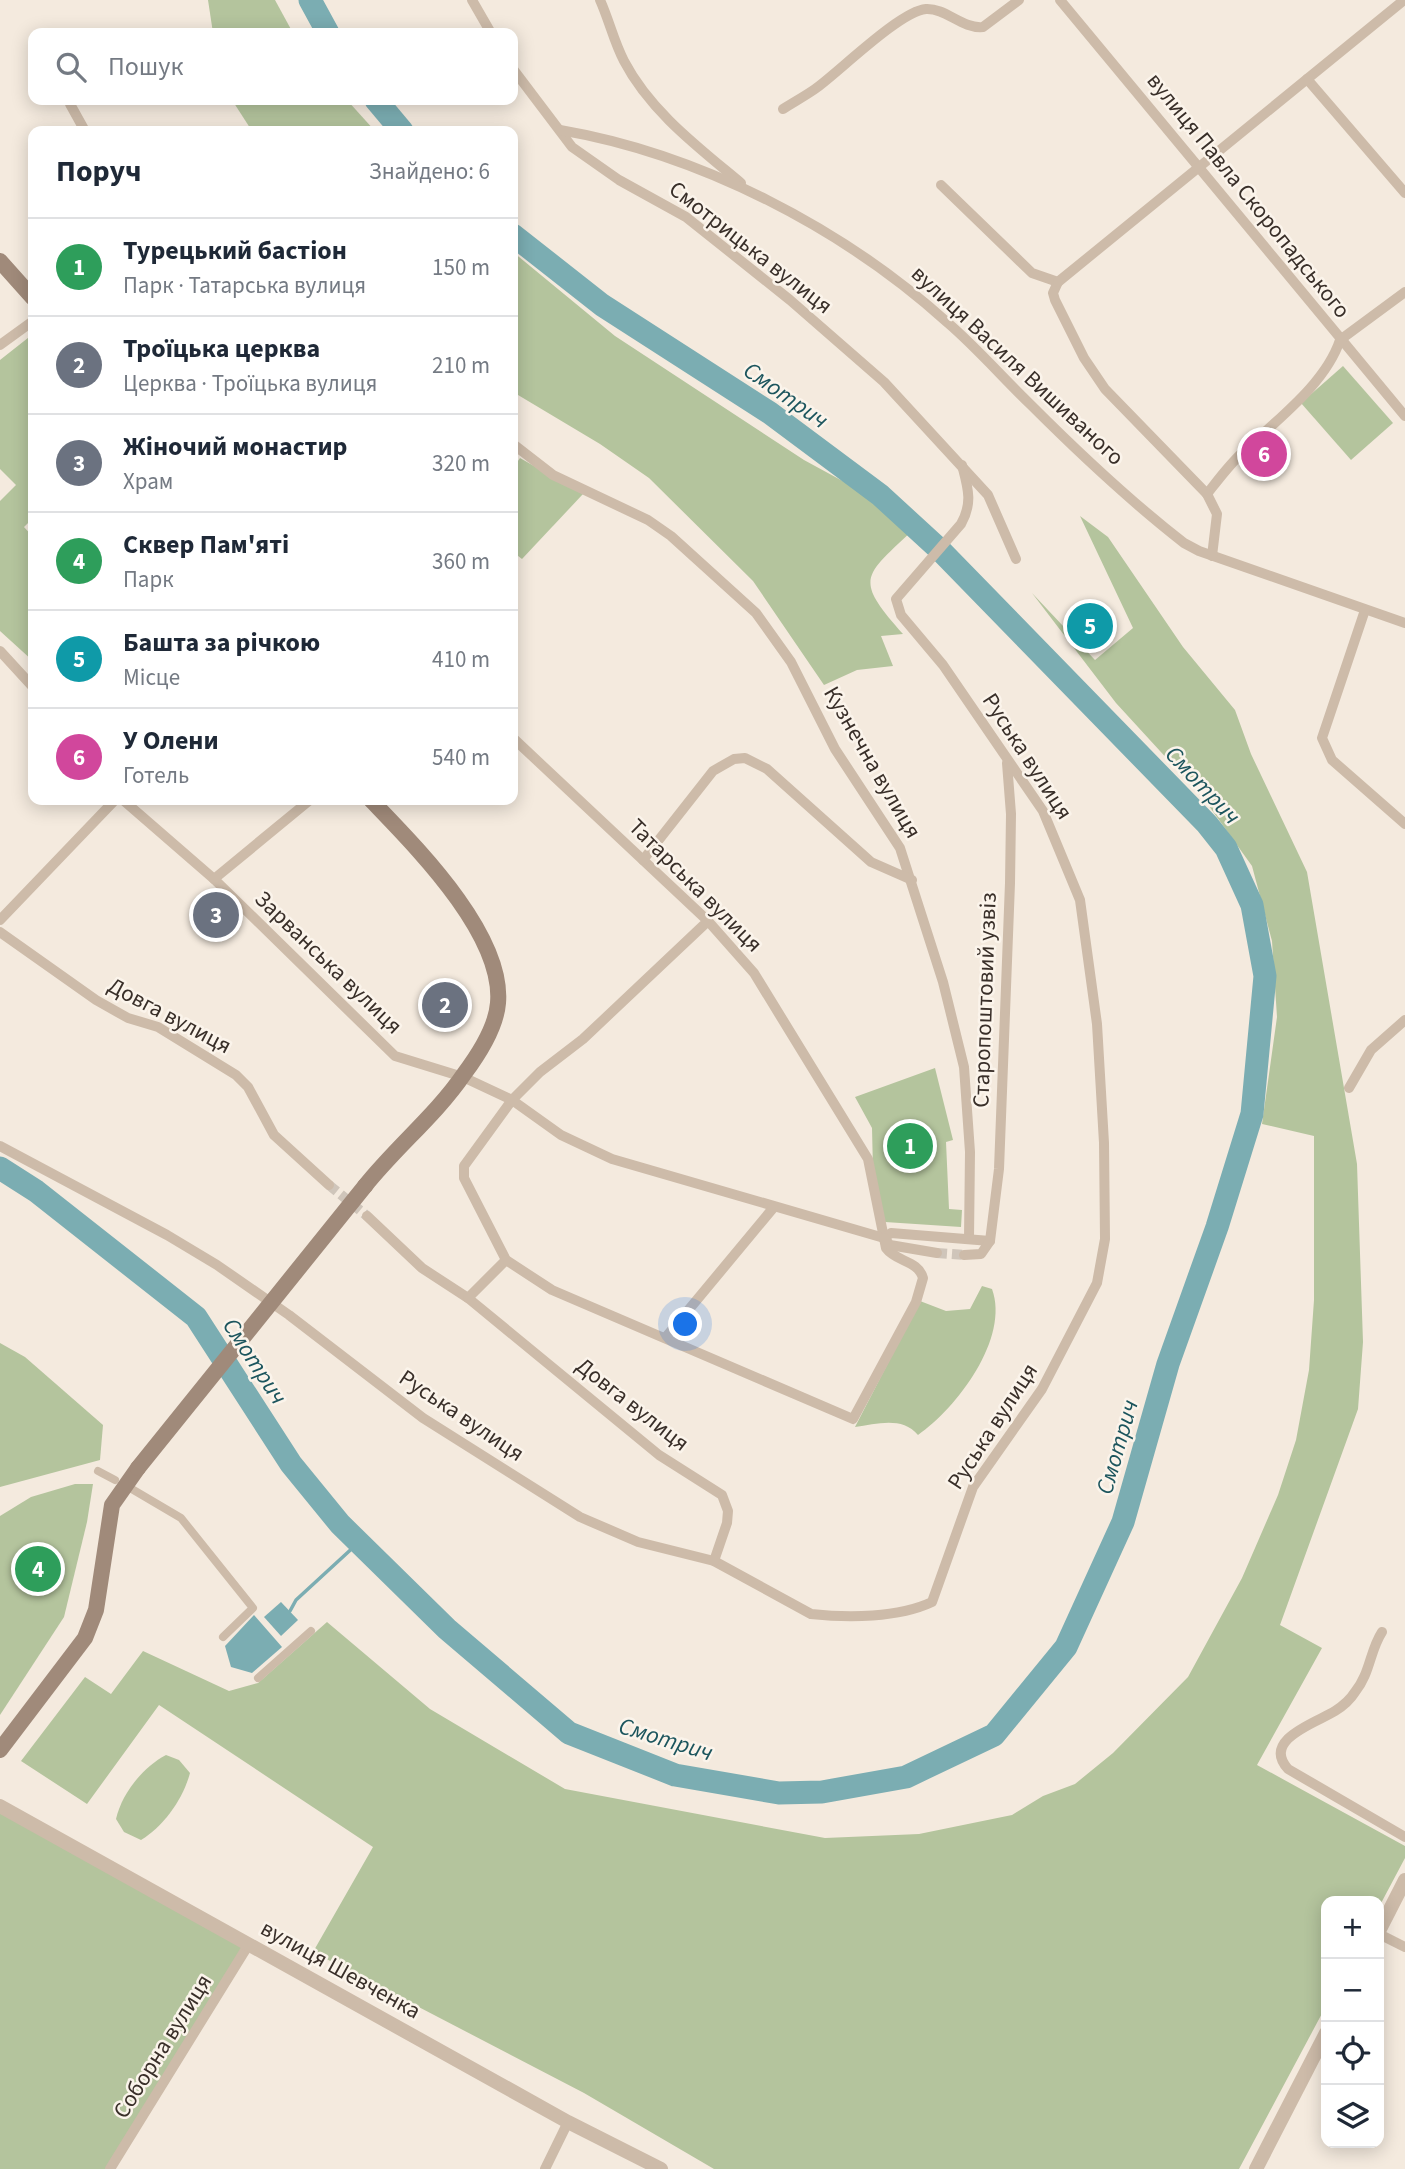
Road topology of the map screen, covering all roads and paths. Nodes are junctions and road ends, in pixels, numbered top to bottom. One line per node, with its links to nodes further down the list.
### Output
1 (472, 0): 6 (street)
2 (600, 0): 16 (street)
3 (1019, 0): 10 (street)
4 (1060, 0): 13 (street, вулиця Павла Скоропадського)
5 (1404, 0): 8 (street)
6 (488, 28)
7 (518, 75): 12 (street, Смотрицька вулиця)
8 (1307, 79): 13 (street); 15 (street)
9 (71, 105): 11 (street)
10 (783, 109)
11 (82, 126)
12 (560, 130): 16 (street, вулиця Василя Вишиваного); 26 (street, Смотрицька вулиця)
13 (1197, 167): 18 (street); 22 (street, вулиця Павла Скоропадського)
14 (941, 185): 18 (street)
15 (1405, 193)
16 (754, 194): 28 (street, вулиця Василя Вишиваного)
17 (1, 259): 19 (main road)
18 (1058, 282): 27 (street)
19 (28, 292)
20 (1405, 292): 22 (street)
21 (28, 325): 23 (street)
22 (1340, 340): 24 (street, вулиця Павла Скоропадського); 27 (street)
23 (0, 345)
24 (1405, 416)
25 (518, 448): 43 (street, Кузнечна вулиця)
26 (962, 465): 29 (street, Смотрицька вулиця); 35 (street, Руська вулиця)
27 (1207, 494): 28 (street)
28 (1212, 556): 30 (street, вулиця Василя Вишиваного)
29 (1016, 559)
30 (1365, 610): 31 (street, вулиця Василя Вишиваного); 40 (street)
31 (1405, 623)
32 (0, 651): 33 (street)
33 (28, 682)
34 (518, 743): 41 (street, Татарська вулиця)
35 (1007, 760): 57 (street, Старопоштовий узвіз); 65 (street, Руська вулиця)
36 (110, 805): 44 (street)
37 (130, 805): 42 (street, Зарванська вулиця)
38 (304, 805): 42 (street)
39 (376, 805): 48 (main road)
40 (1405, 824)
41 (643, 860): 43 (street); 45 (street, Татарська вулиця)
42 (214, 879): 48 (street, Зарванська вулиця)
43 (912, 880): 56 (street, Кузнечна вулиця)
44 (0, 920)
45 (708, 921): 50 (street); 55 (street, Татарська вулиця)
46 (0, 932): 52 (street, Довга вулиця)
47 (1405, 1020): 49 (street)
48 (463, 1077): 50 (street, Зарванська вулиця); 64 (main road, bridge)
49 (1349, 1088)
50 (512, 1100): 53 (street, Зарванська вулиця); 60 (street)
51 (0, 1146): 65 (street, Руська вулиця)
52 (329, 1185)
53 (774, 1207): 55 (street, Зарванська вулиця); 62 (street)
54 (367, 1216): 61 (street, Довга вулиця)
55 (884, 1238): 56 (street); 58 (street, Зарванська вулиця); 62 (street)
56 (969, 1238): 57 (street)
57 (990, 1241): 59 (street)
58 (937, 1254)
59 (964, 1255)
60 (506, 1260): 61 (street); 62 (street)
61 (468, 1298): 65 (street, Довга вулиця)
62 (666, 1337)
63 (98, 1471): 64 (street)
64 (120, 1482): 68 (street); 70 (main road)
65 (714, 1561)
66 (311, 1631): 69 (street)
67 (1382, 1632): 72 (street)
68 (223, 1637)
69 (258, 1678)
70 (0, 1750)
71 (0, 1806): 76 (street, вулиця Шевченка)
72 (1405, 1837)
73 (1405, 1880): 74 (street)
74 (1384, 1922)
75 (1384, 1935): 77 (street)
76 (249, 1944): 79 (street, вулиця Шевченка); 80 (street, Соборна вулиця)
77 (1405, 1947)
78 (1321, 2043): 83 (street)
79 (568, 2122): 81 (street); 82 (street, вулиця Шевченка)
80 (110, 2169)
81 (545, 2169)
82 (661, 2169)
83 (1256, 2169)

